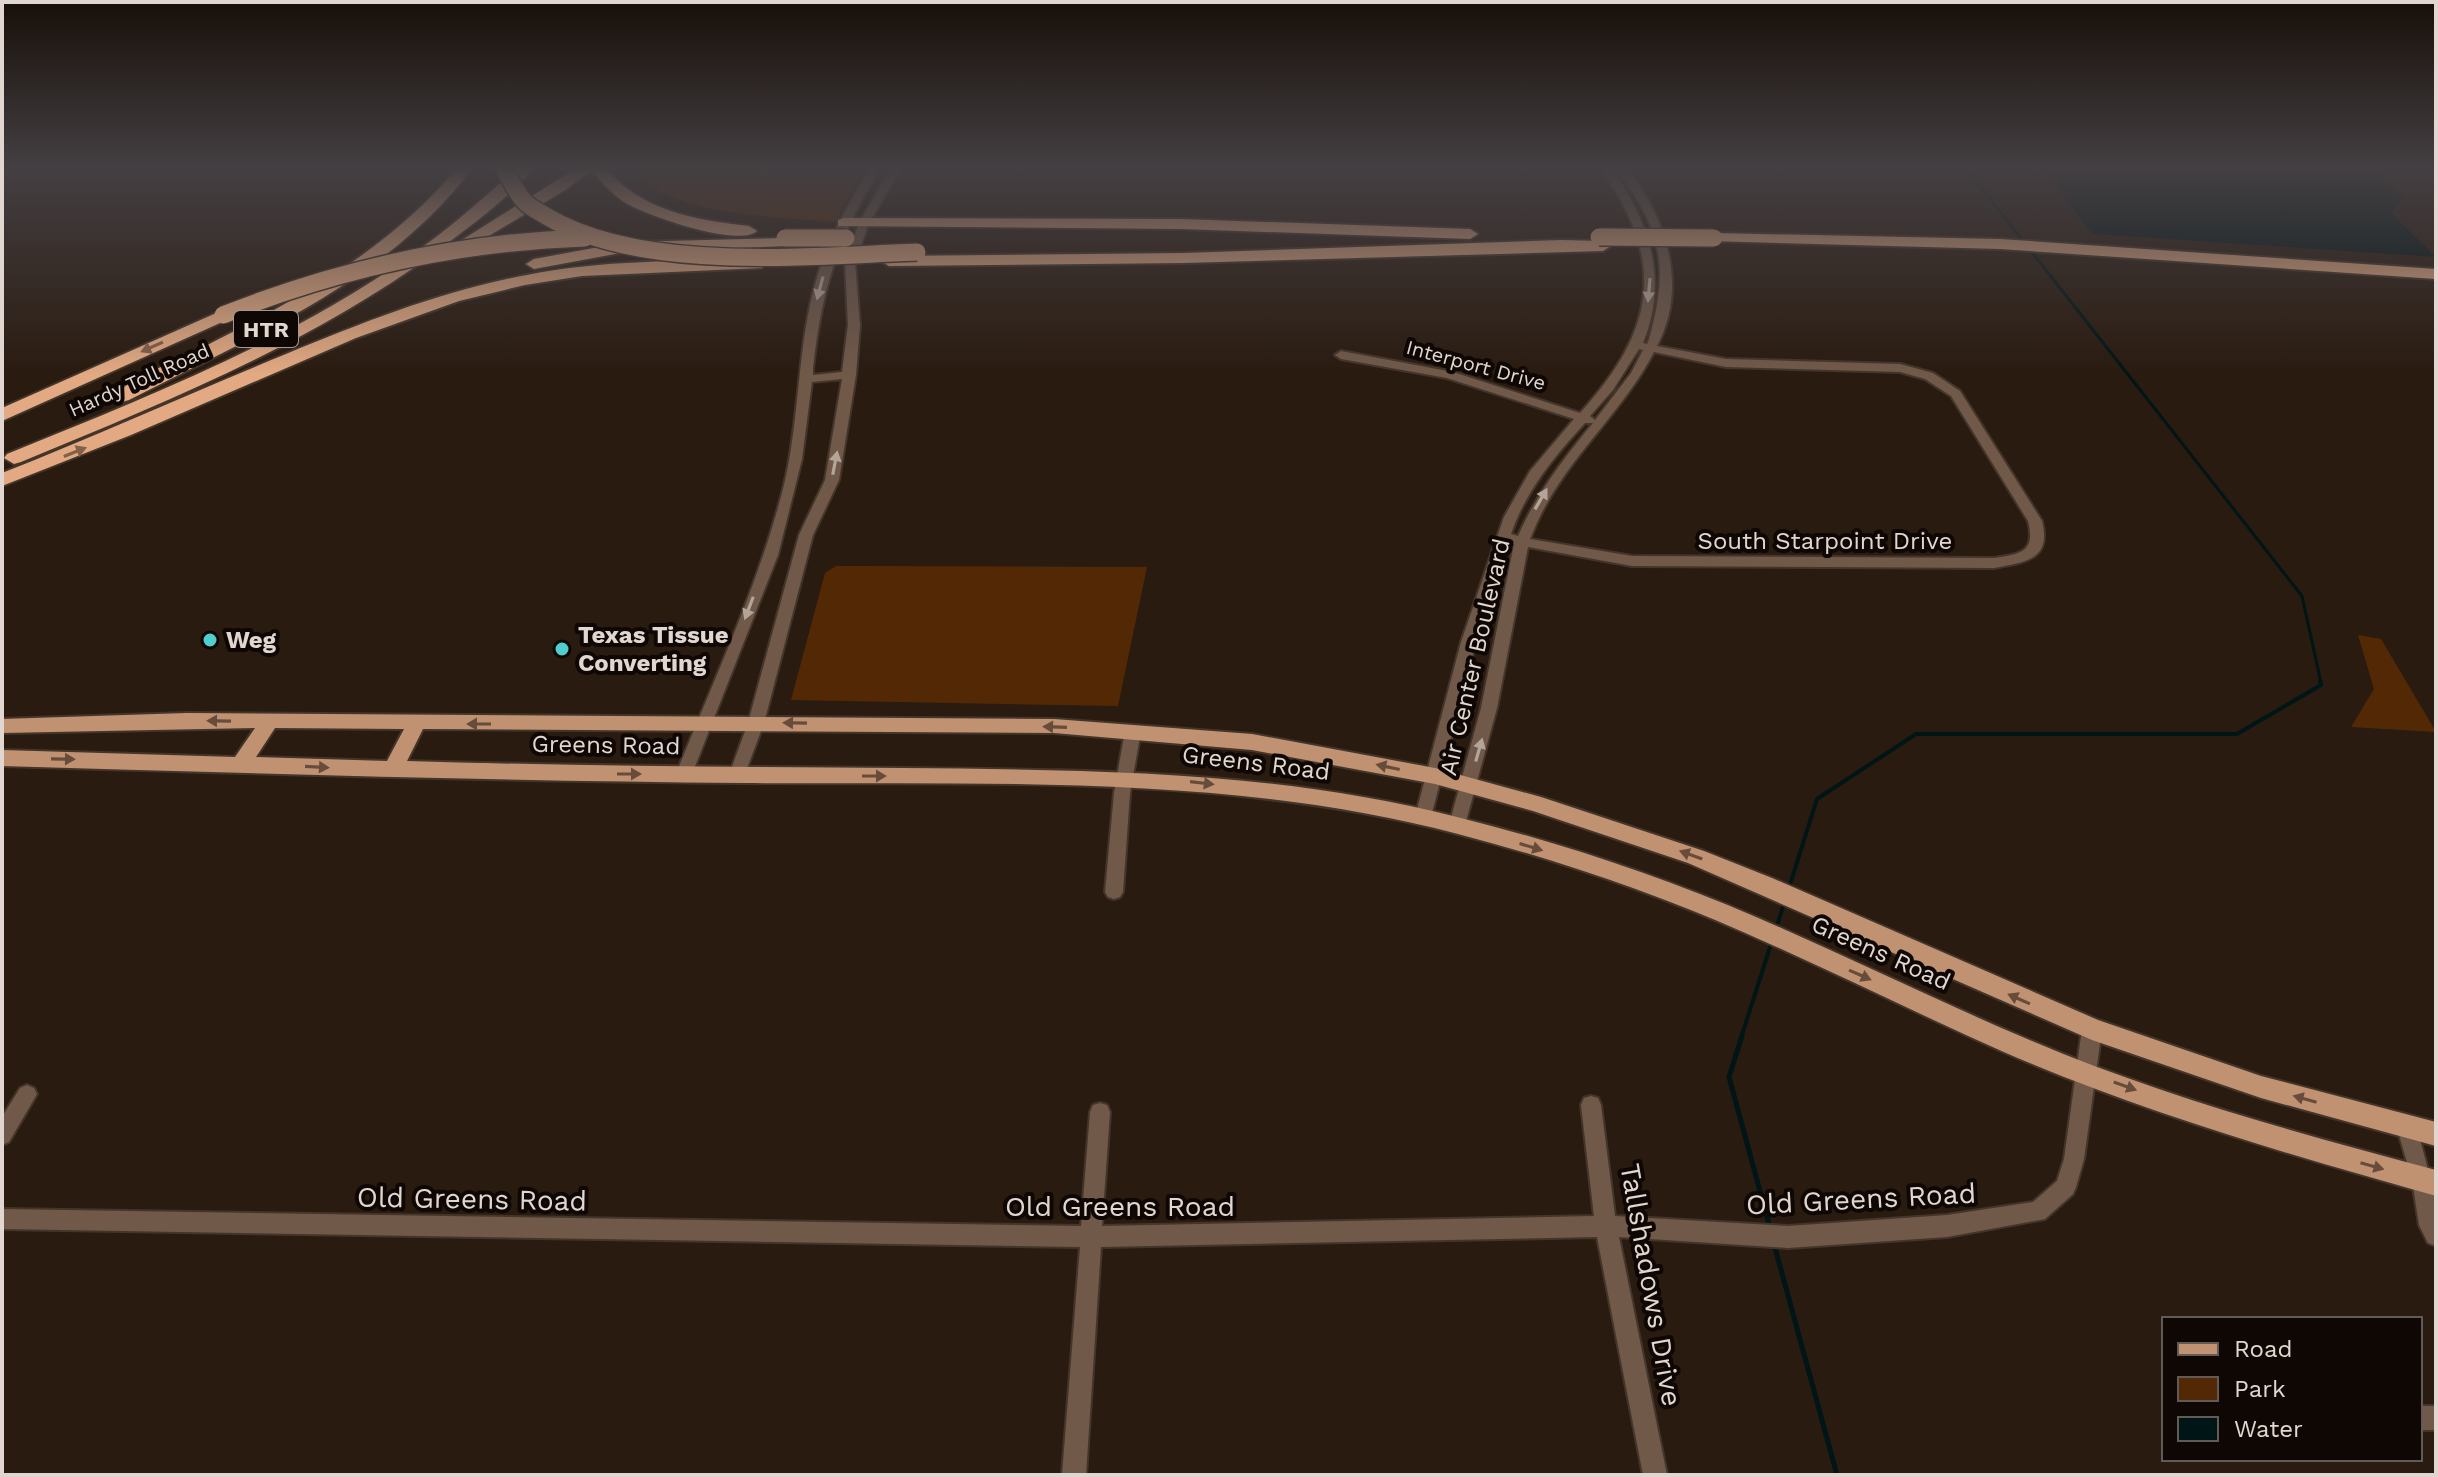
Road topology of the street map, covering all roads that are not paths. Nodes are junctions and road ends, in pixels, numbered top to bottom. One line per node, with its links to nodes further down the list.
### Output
1 (398, 236): 24 (highway)
2 (418, 236): 24 (highway, Hardy Toll Road / HTR)
3 (445, 236): 27 (highway, Hardy Toll Road / HTR)
4 (479, 236): 27 (highway)
5 (589, 236): 14 (highway, bridge)
6 (772, 236): 12 (highway)
7 (838, 236): 15 (street)
8 (859, 236): 16 (street)
9 (1456, 236): 13 (highway)
10 (1644, 236): 18 (street, Air Center Boulevard, one-way to 18)
11 (1660, 236): 19 (street, Air Center Boulevard)
12 (784, 238): 14 (highway, bridge); 14 (highway, bridge); 22 (highway); 25 (highway, one-way to 25, bridge)
13 (1573, 241): 14 (highway); 14 (highway); 16 (highway); 17 (highway)
14 (919, 244)
15 (827, 262): 16 (highway); 22 (highway); 23 (street, one-way to 23)
16 (850, 262): 21 (street)
17 (2435, 276)
18 (1635, 345): 19 (street); 26 (street, Air Center Boulevard)
19 (1651, 350): 28 (street, Air Center Boulevard); 35 (street, South Starpoint Drive)
20 (1341, 355): 26 (street, Interport Drive)
21 (850, 375): 23 (street); 33 (street, one-way to 21)
22 (248, 376): 31 (highway, one-way to 22)
23 (807, 379): 32 (street)
24 (122, 396): 29 (highway, Hardy Toll Road / HTR)
25 (2, 415)
26 (1580, 417): 28 (street, Interport Drive); 34 (street, Air Center Boulevard)
27 (111, 418): 30 (highway, Hardy Toll Road / HTR)
28 (1598, 424): 35 (street, Air Center Boulevard, one-way to 28)
29 (2, 445)
30 (2, 463)
31 (2, 480)
32 (778, 535): 33 (street); 37 (street, one-way to 37)
33 (806, 535): 38 (street)
34 (1504, 537): 35 (street, South Starpoint Drive); 47 (street, Air Center Boulevard)
35 (1523, 541): 49 (street, Air Center Boulevard, one-way to 35)
36 (269, 722): 39 (main road, Greens Road, one-way to 39); 40 (main road, Greens Road); 43 (main road)
37 (704, 723): 38 (main road, Greens Road); 40 (main road, Greens Road, one-way to 40); 45 (street)
38 (756, 723): 41 (main road, Greens Road, one-way to 38); 46 (street)
39 (2, 724)
40 (416, 724): 44 (main road)
41 (1133, 731): 47 (main road, Greens Road, one-way to 41); 48 (street)
42 (2, 758): 43 (main road, Greens Road, one-way to 43)
43 (241, 764): 44 (main road, Greens Road, one-way to 44)
44 (393, 770): 45 (main road, Greens Road, one-way to 45)
45 (684, 774): 46 (main road, Greens Road)
46 (737, 775): 48 (main road, Greens Road, one-way to 48)
47 (1435, 776): 49 (main road, Greens Road); 50 (street, Air Center Boulevard)
48 (1124, 778): 50 (main road, Greens Road, one-way to 50); 52 (street)
49 (1469, 784): 51 (street, Air Center Boulevard); 53 (main road, Greens Road, one-way to 49)
50 (1423, 817): 51 (main road, Greens Road)
51 (1457, 825): 54 (main road, Greens Road, one-way to 54)
52 (1114, 892)
53 (2092, 1029): 54 (street, Old Greens Road); 58 (main road, Greens Road, one-way to 53)
54 (2086, 1073): 61 (main road, Greens Road, one-way to 61); 63 (street, Old Greens Road)
55 (27, 1094): 60 (street)
56 (1591, 1105): 63 (street, Tallshadows Drive)
57 (1100, 1112): 65 (street)
58 (2407, 1128): 59 (main road, Greens Road); 61 (street)
59 (2436, 1134)
60 (2, 1135)
61 (2429, 1182): 64 (street)
62 (2, 1219): 65 (street, Old Greens Road)
63 (1606, 1226): 65 (street, Old Greens Road); 67 (street, Tallshadows Drive)
64 (2436, 1235)
65 (1091, 1237): 66 (street)
66 (1074, 1475)
67 (1655, 1475)

